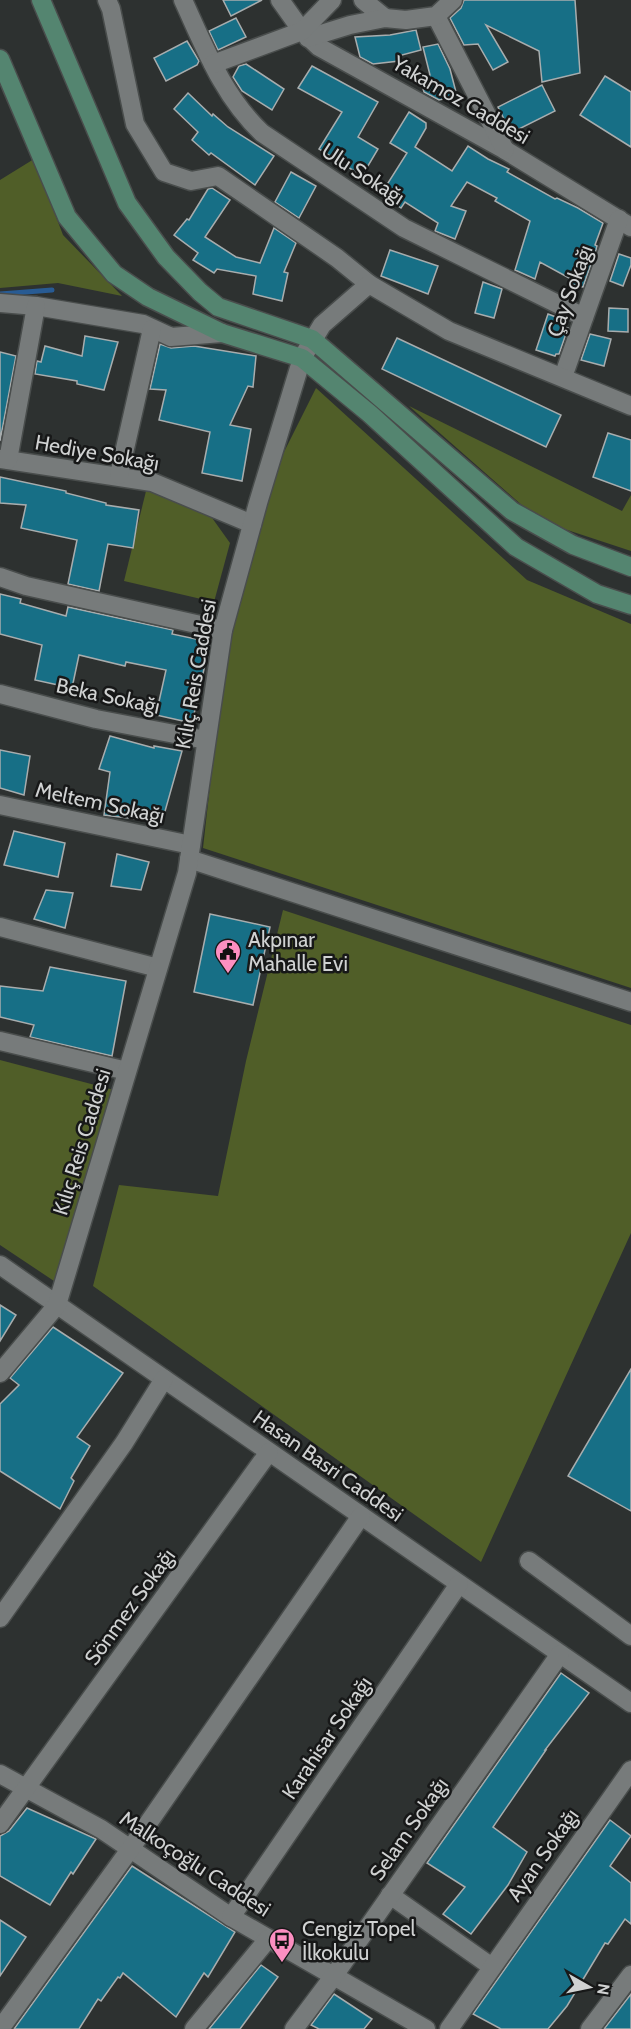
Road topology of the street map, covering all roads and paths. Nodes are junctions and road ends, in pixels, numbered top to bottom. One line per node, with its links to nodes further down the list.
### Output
1 (41, 0): 21 (main road)
2 (107, 0): 15 (street)
3 (183, 0): 12 (street, Ulu Sokağı)
4 (280, 0): 10 (street, Yakamoz Caddesi)
5 (332, 0): 10 (street)
6 (363, 0): 9 (street)
7 (453, 0): 8 (street)
8 (436, 16): 9 (street); 13 (street)
9 (385, 18): 10 (street)
10 (305, 34): 12 (street); 13 (street, Yakamoz Caddesi)
11 (0, 59): 20 (main road)
12 (213, 64): 18 (street, Ulu Sokağı)
13 (505, 150): 14 (street, Yakamoz Caddesi)
14 (625, 223): 18 (street, Çay Sokağı)
15 (369, 284): 21 (street, Kılıç Reis Caddesi); 23 (street)
16 (0, 303): 17 (street)
17 (36, 306): 19 (street); 25 (street)
18 (584, 317): 23 (street, Çay Sokağı)
19 (152, 329): 20 (street); 26 (street)
20 (222, 333): 22 (main road)
21 (312, 339): 22 (street, Kılıç Reis Caddesi); 28 (main road)
22 (302, 358): 27 (street, Kılıç Reis Caddesi); 30 (main road)
23 (563, 377): 24 (street)
24 (631, 406)
25 (4, 460): 26 (street, Hediye Sokağı)
26 (119, 475): 27 (street, Hediye Sokağı)
27 (252, 524): 31 (street, Kılıç Reis Caddesi)
28 (631, 567)
29 (0, 577): 31 (street)
30 (631, 606)
31 (223, 630): 33 (street, Kılıç Reis Caddesi)
32 (0, 694): 33 (street, Beka Sokağı)
33 (206, 740): 35 (street, Kılıç Reis Caddesi)
34 (0, 805): 35 (street, Meltem Sokağı)
35 (190, 852): 37 (street, Kılıç Reis Caddesi); 38 (street, Meltem Sokağı)
36 (0, 927): 37 (street)
37 (158, 968): 40 (street, Kılıç Reis Caddesi)
38 (631, 1002)
39 (0, 1041): 40 (street)
40 (127, 1071): 42 (street, Kılıç Reis Caddesi)
41 (0, 1265): 42 (street, Hasan Basri Caddesi)
42 (57, 1305): 43 (street); 44 (street, Hasan Basri Caddesi)
43 (0, 1373)
44 (164, 1379): 45 (street, Hasan Basri Caddesi); 49 (street)
45 (269, 1452): 46 (street, Hasan Basri Caddesi); 55 (street, Sönmez Sokağı)
46 (362, 1516): 48 (street, Hasan Basri Caddesi); 57 (street)
47 (530, 1561): 50 (street)
48 (459, 1584): 51 (street, Hasan Basri Caddesi); 59 (street, Karahisar Sokağı)
49 (0, 1618)
50 (631, 1636)
51 (560, 1654): 52 (street, Hasan Basri Caddesi); 58 (street, Selam Sokağı)
52 (631, 1703)
53 (631, 1770): 61 (street, Ayan Sokağı)
54 (0, 1774): 55 (street, Malkoçoğlu Caddesi)
55 (27, 1788): 56 (street, Sönmez Sokağı); 57 (street, Malkoçoğlu Caddesi)
56 (0, 1824)
57 (131, 1848): 59 (street, Malkoçoğlu Caddesi); 64 (street)
58 (390, 1895): 61 (street); 63 (street, Selam Sokağı)
59 (231, 1917): 60 (street, Malkoçoğlu Caddesi)
60 (268, 1939): 63 (street, Malkoçoğlu Caddesi); 65 (street)
61 (492, 1967): 68 (street, Ayan Sokağı)
62 (631, 1975): 69 (street)
63 (333, 1977): 66 (street, Selam Sokağı); 67 (street, Malkoçoğlu Caddesi)
64 (0, 2029)
65 (195, 2029)
66 (294, 2029)
67 (426, 2029)
68 (449, 2029)
69 (590, 2029)

